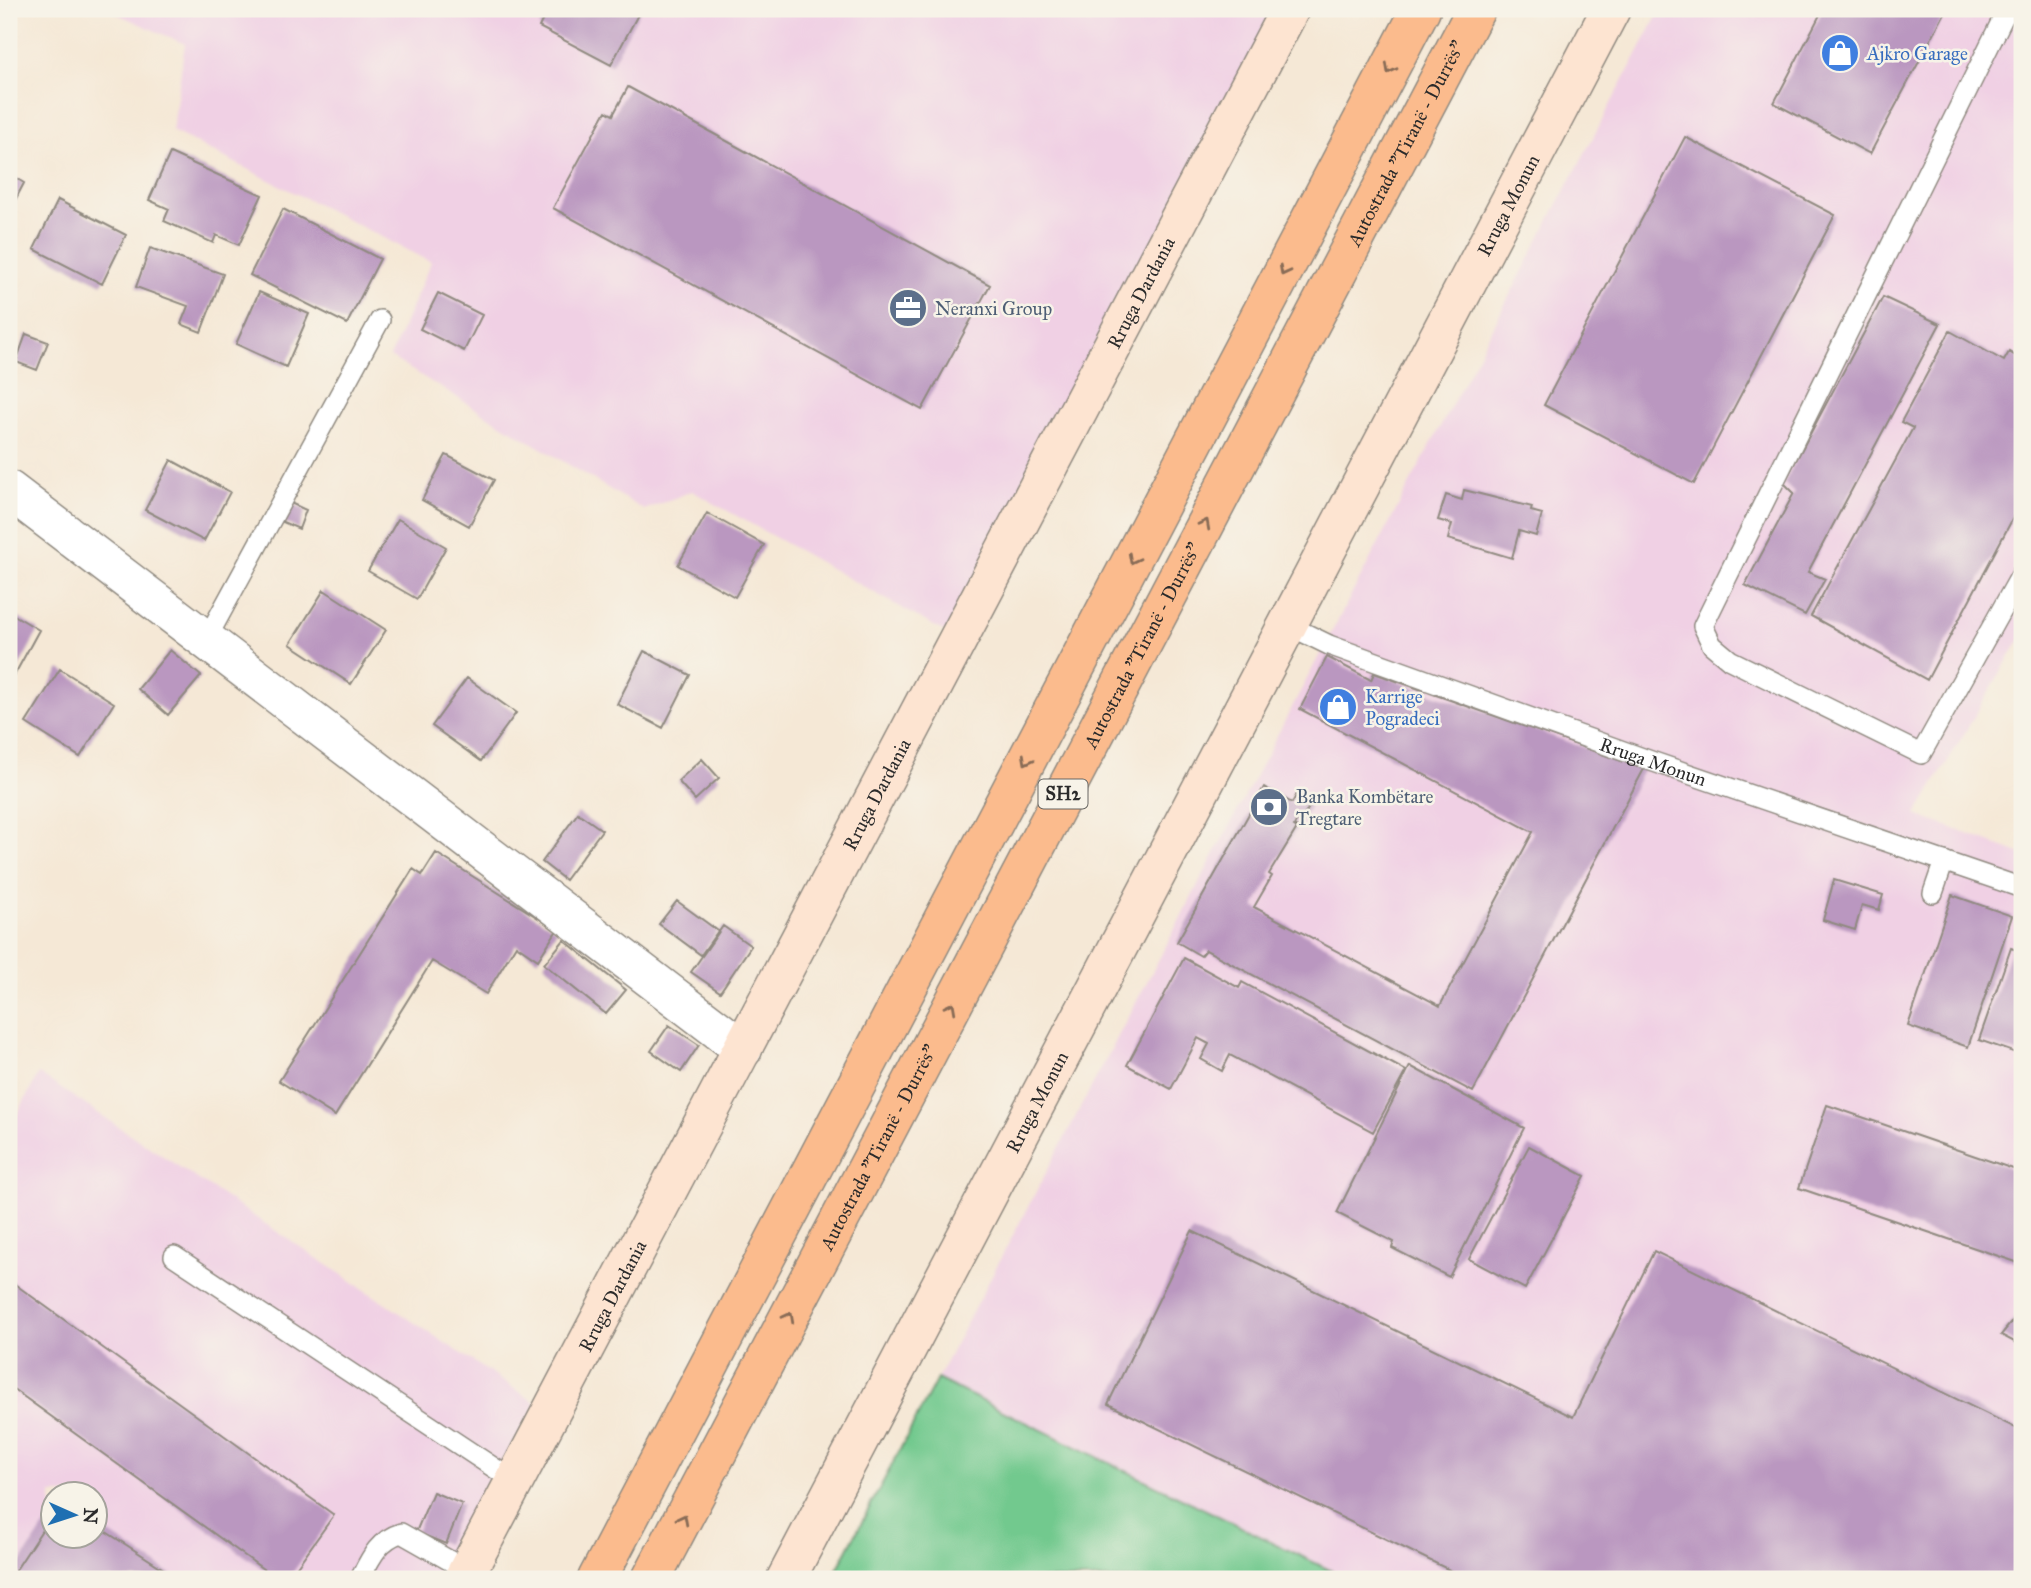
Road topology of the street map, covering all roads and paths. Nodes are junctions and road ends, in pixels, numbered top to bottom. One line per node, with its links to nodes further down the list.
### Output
1 (1290, 9): 14 (main road, Rruga Dardania)
2 (1422, 9): 19 (highway, SH2, one-way to 19)
3 (1476, 9): 20 (highway, Autostrada "Tiranë - Durrës" / SH2, one-way to 3)
4 (1611, 9): 9 (main road, Rruga Monun)
5 (2012, 9): 8 (lane)
6 (380, 320): 10 (lane)
7 (9, 490): 10 (street)
8 (2022, 573)
9 (1288, 625): 11 (lane, Rruga Monun); 21 (main road, Rruga Monun)
10 (206, 640): 14 (street)
11 (1944, 861): 12 (lane, Rruga Monun); 13 (lane)
12 (2022, 888)
13 (1933, 893)
14 (743, 1049): 16 (main road, Rruga Dardania)
15 (174, 1256): 16 (lane)
16 (514, 1481): 17 (main road, Rruga Dardania)
17 (466, 1575): 18 (lane)
18 (359, 1579)
19 (597, 1579)
20 (651, 1579)
21 (786, 1579)

